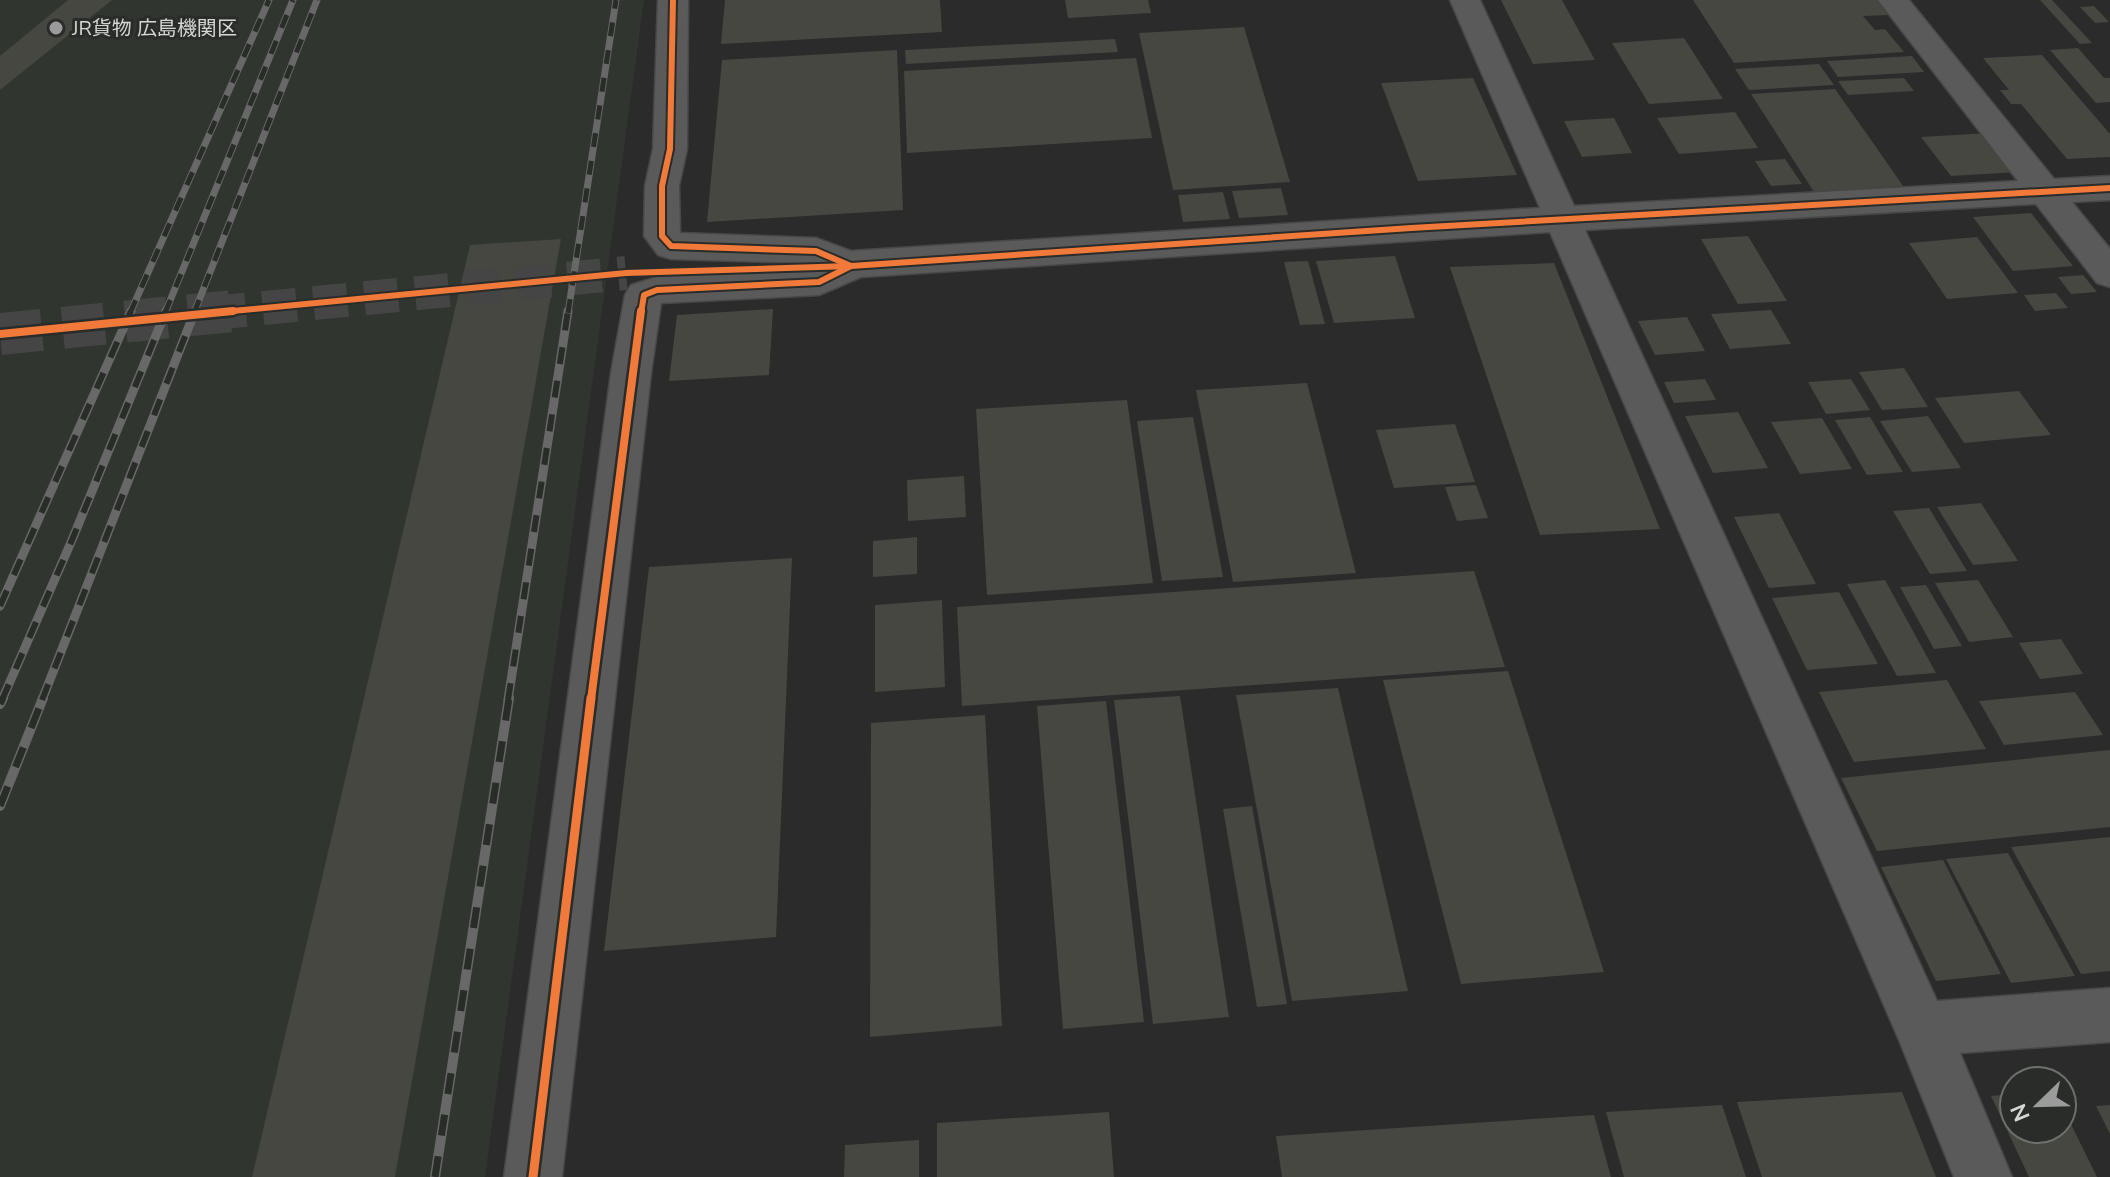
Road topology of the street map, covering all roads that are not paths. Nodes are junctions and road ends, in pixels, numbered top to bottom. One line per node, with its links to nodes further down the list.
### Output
1 (673, 0): 7 (street)
2 (1465, 0): 6 (street)
3 (1893, 0): 5 (street)
4 (2110, 188): 5 (street)
5 (2049, 193): 6 (street); 9 (street)
6 (1564, 219): 7 (street); 11 (street)
7 (851, 266): 8 (street); 12 (street)
8 (626, 273)
9 (2110, 274)
10 (2110, 1015): 11 (street)
11 (1922, 1029): 13 (street)
12 (533, 1177)
13 (1983, 1177)

